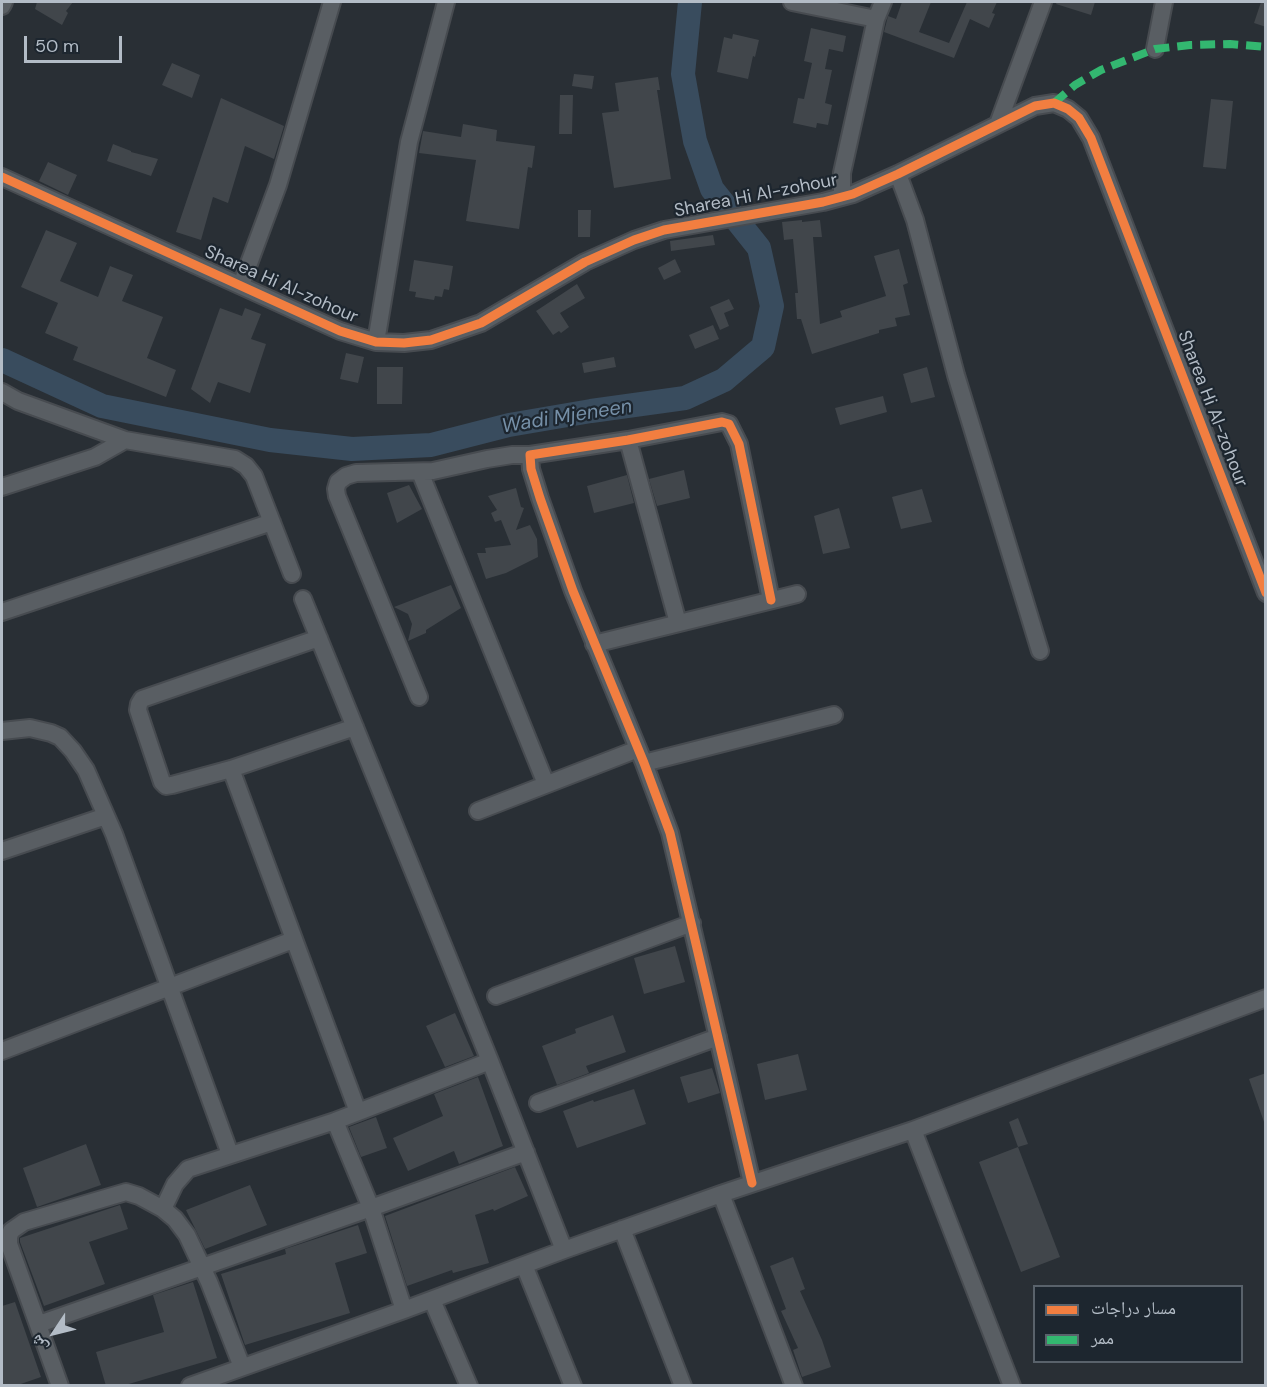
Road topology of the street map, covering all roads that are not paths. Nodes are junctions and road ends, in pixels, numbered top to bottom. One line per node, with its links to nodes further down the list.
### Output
1 (4, 2): 8 (street)
2 (333, 2): 15 (street)
3 (446, 2): 16 (street)
4 (792, 2): 9 (street)
5 (883, 2): 9 (street)
6 (1043, 2): 11 (street)
7 (1164, 2): 10 (street)
8 (2, 6)
9 (876, 19): 14 (street)
10 (1155, 49)
11 (998, 124): 12 (street, Sharea Hi Al-zohour); 25 (street, Sharea Hi Al-zohour)
12 (898, 174): 14 (street, Sharea Hi Al-zohour); 33 (street)
13 (2, 177): 15 (street, Sharea Hi Al-zohour)
14 (842, 197): 16 (street, Sharea Hi Al-zohour)
15 (241, 285): 16 (street, Sharea Hi Al-zohour)
16 (376, 342)
17 (2, 392): 18 (street)
18 (125, 440): 22 (street); 23 (street)
19 (628, 440): 20 (street); 28 (street); 30 (street)
20 (530, 455): 21 (street); 32 (street)
21 (420, 472): 34 (street); 40 (street)
22 (2, 487)
23 (272, 522): 24 (street); 29 (street)
24 (292, 574)
25 (1266, 593)
26 (797, 594): 28 (street)
27 (303, 598): 31 (street)
28 (771, 600): 30 (street)
29 (2, 612)
30 (678, 623): 32 (street)
31 (319, 638): 36 (street); 39 (street)
32 (594, 644): 38 (street)
33 (1040, 651)
34 (419, 697)
35 (834, 715): 38 (street)
36 (355, 727): 39 (street); 51 (street)
37 (2, 731): 42 (street)
38 (641, 756): 40 (street); 44 (street)
39 (231, 769): 45 (street)
40 (546, 784): 41 (street)
41 (478, 811)
42 (106, 816): 43 (street); 46 (street)
43 (2, 851)
44 (692, 923): 47 (street); 49 (street)
45 (293, 940): 46 (street); 53 (street)
46 (170, 987): 50 (street); 57 (street)
47 (496, 996)
48 (1266, 998): 55 (street)
49 (718, 1037): 52 (street); 58 (street)
50 (2, 1052)
51 (490, 1061): 53 (street); 56 (street)
52 (538, 1103)
53 (358, 1112): 54 (street)
54 (335, 1121): 57 (street); 61 (street)
55 (913, 1130): 58 (street); 76 (street)
56 (526, 1152): 61 (street); 63 (street)
57 (230, 1154): 60 (street)
58 (752, 1184): 59 (street)
59 (721, 1194): 62 (street); 75 (street)
60 (163, 1209): 65 (street); 68 (street)
61 (371, 1209): 65 (street); 67 (street)
62 (622, 1229): 63 (street); 74 (street)
63 (564, 1250): 64 (street)
64 (524, 1265): 66 (street); 73 (street)
65 (202, 1267): 68 (street); 69 (street)
66 (432, 1300): 67 (street); 72 (street)
67 (404, 1310): 69 (street)
68 (39, 1324): 70 (street)
69 (242, 1367): 71 (street)
70 (60, 1386)
71 (190, 1386)
72 (469, 1386)
73 (573, 1386)
74 (683, 1386)
75 (794, 1386)
76 (1012, 1386)

